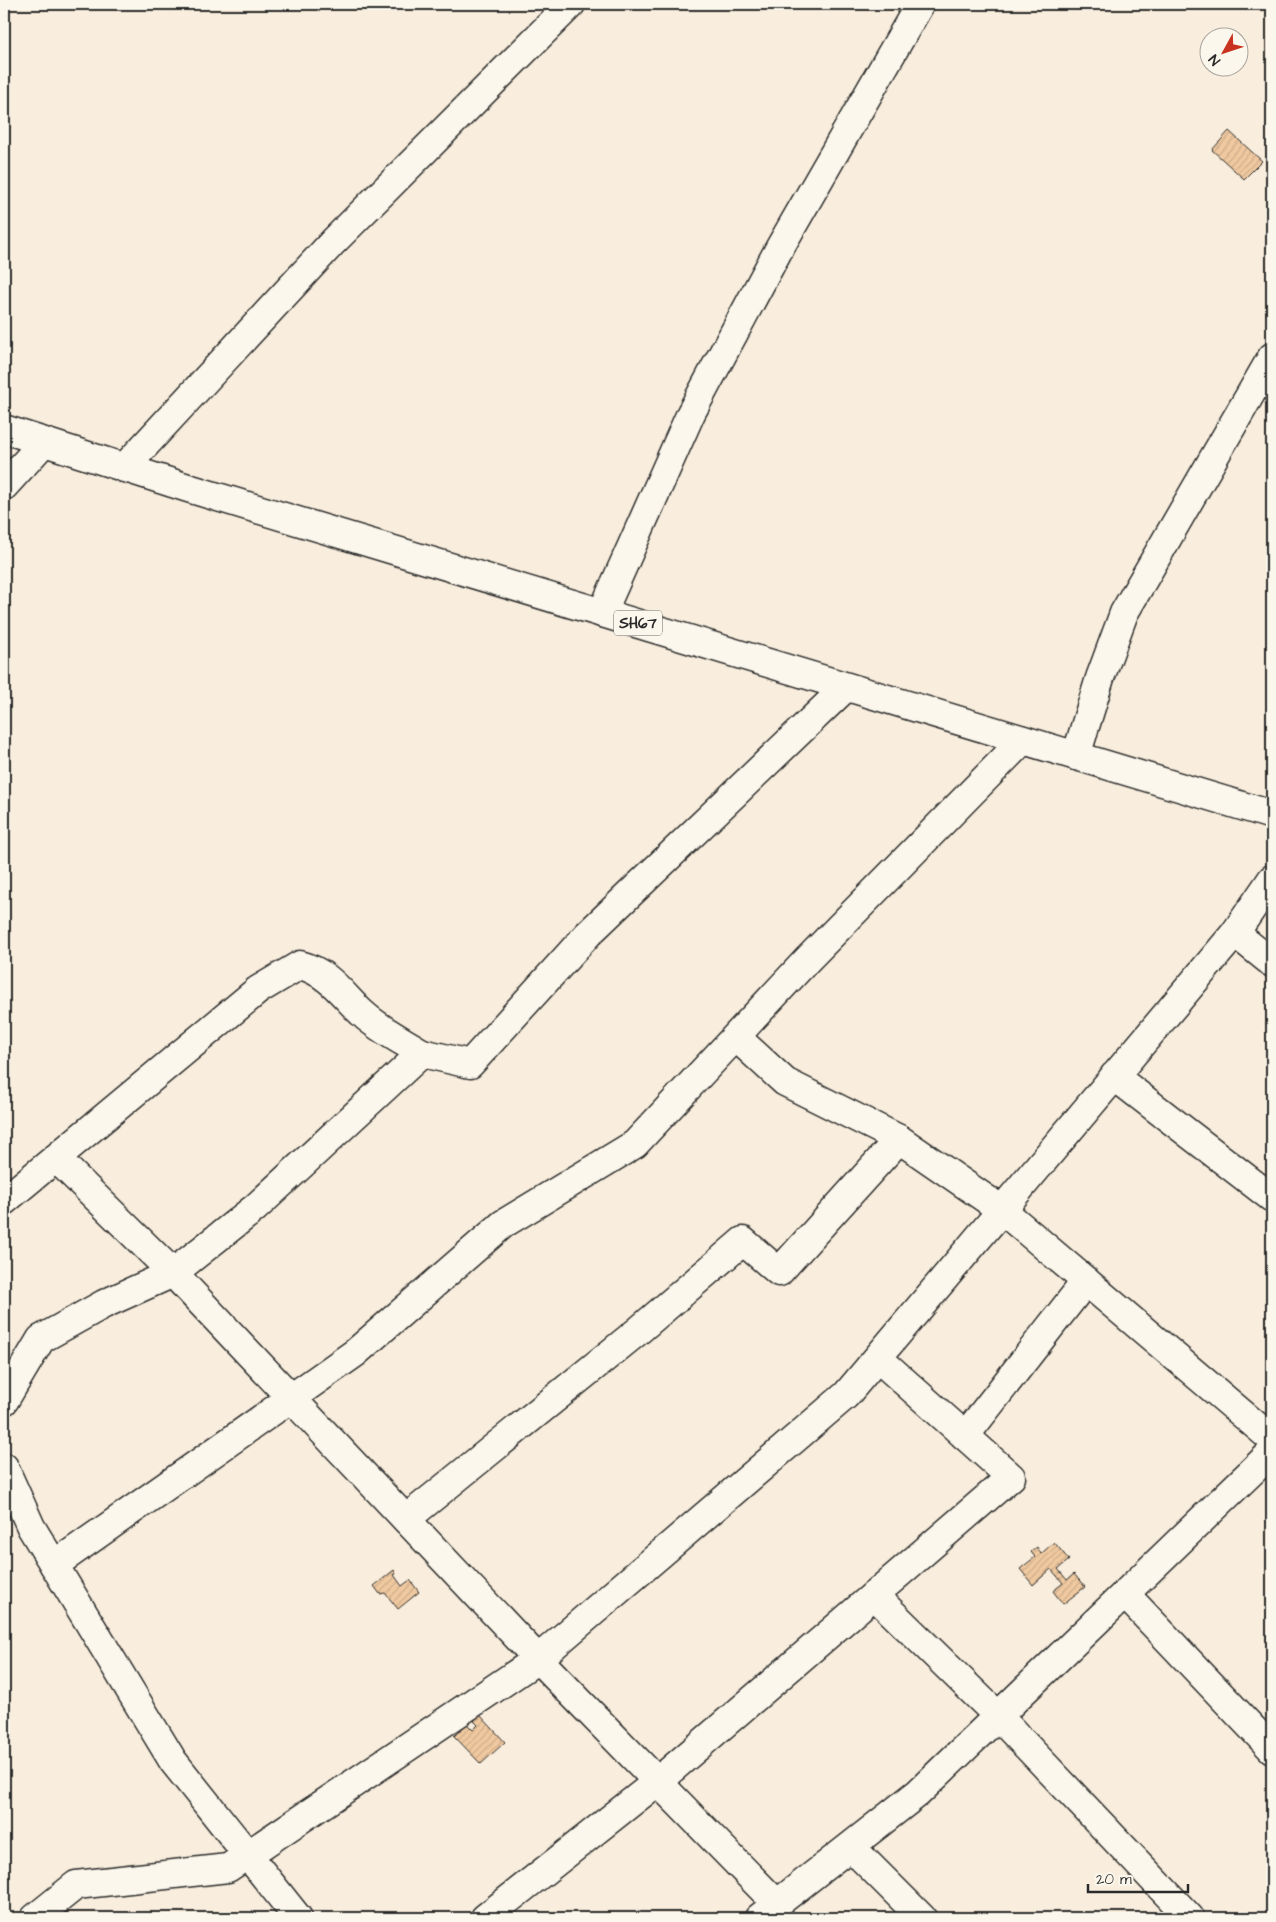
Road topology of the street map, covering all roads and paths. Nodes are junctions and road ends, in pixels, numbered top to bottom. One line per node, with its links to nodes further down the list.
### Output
1 (571, 4): 6 (street)
2 (920, 4): 8 (street)
3 (1272, 357): 11 (street)
4 (4, 429): 5 (street, SH67)
5 (44, 442): 6 (street, SH67); 7 (street)
6 (124, 468): 8 (street, SH67)
7 (4, 486)
8 (602, 612): 9 (street, SH67)
9 (846, 687): 10 (street, SH67); 17 (street)
10 (1023, 740): 11 (street, SH67); 16 (street)
11 (1076, 756): 12 (street, SH67)
12 (1272, 815)
13 (1272, 880): 14 (street)
14 (1235, 932): 15 (street); 18 (street)
15 (1272, 963)
16 (736, 1037): 19 (street); 27 (street)
17 (422, 1053): 20 (street); 24 (street)
18 (1114, 1076): 21 (street); 23 (street)
19 (899, 1140): 23 (street); 33 (street)
20 (57, 1159): 22 (street); 24 (street)
21 (1272, 1198)
22 (4, 1201)
23 (1002, 1210): 25 (street); 26 (street)
24 (173, 1273): 27 (street); 28 (street)
25 (1086, 1281): 29 (street); 30 (street)
26 (878, 1358): 29 (street); 37 (street)
27 (291, 1398): 33 (street); 34 (street)
28 (4, 1401)
29 (965, 1436): 36 (street)
30 (1272, 1439)
31 (1272, 1452): 35 (street)
32 (4, 1467): 34 (street)
33 (406, 1519): 37 (street)
34 (54, 1565): 42 (street)
35 (1125, 1594): 38 (street); 39 (street)
36 (874, 1595): 38 (street); 40 (street)
37 (538, 1659): 40 (street); 42 (street)
38 (998, 1716): 41 (street); 48 (street)
39 (1272, 1749)
40 (658, 1782): 43 (street); 46 (street)
41 (851, 1847): 43 (street); 47 (street)
42 (248, 1854): 44 (street); 45 (street)
43 (768, 1911)
44 (35, 1918)
45 (298, 1918)
46 (485, 1918)
47 (922, 1918)
48 (1190, 1918)

